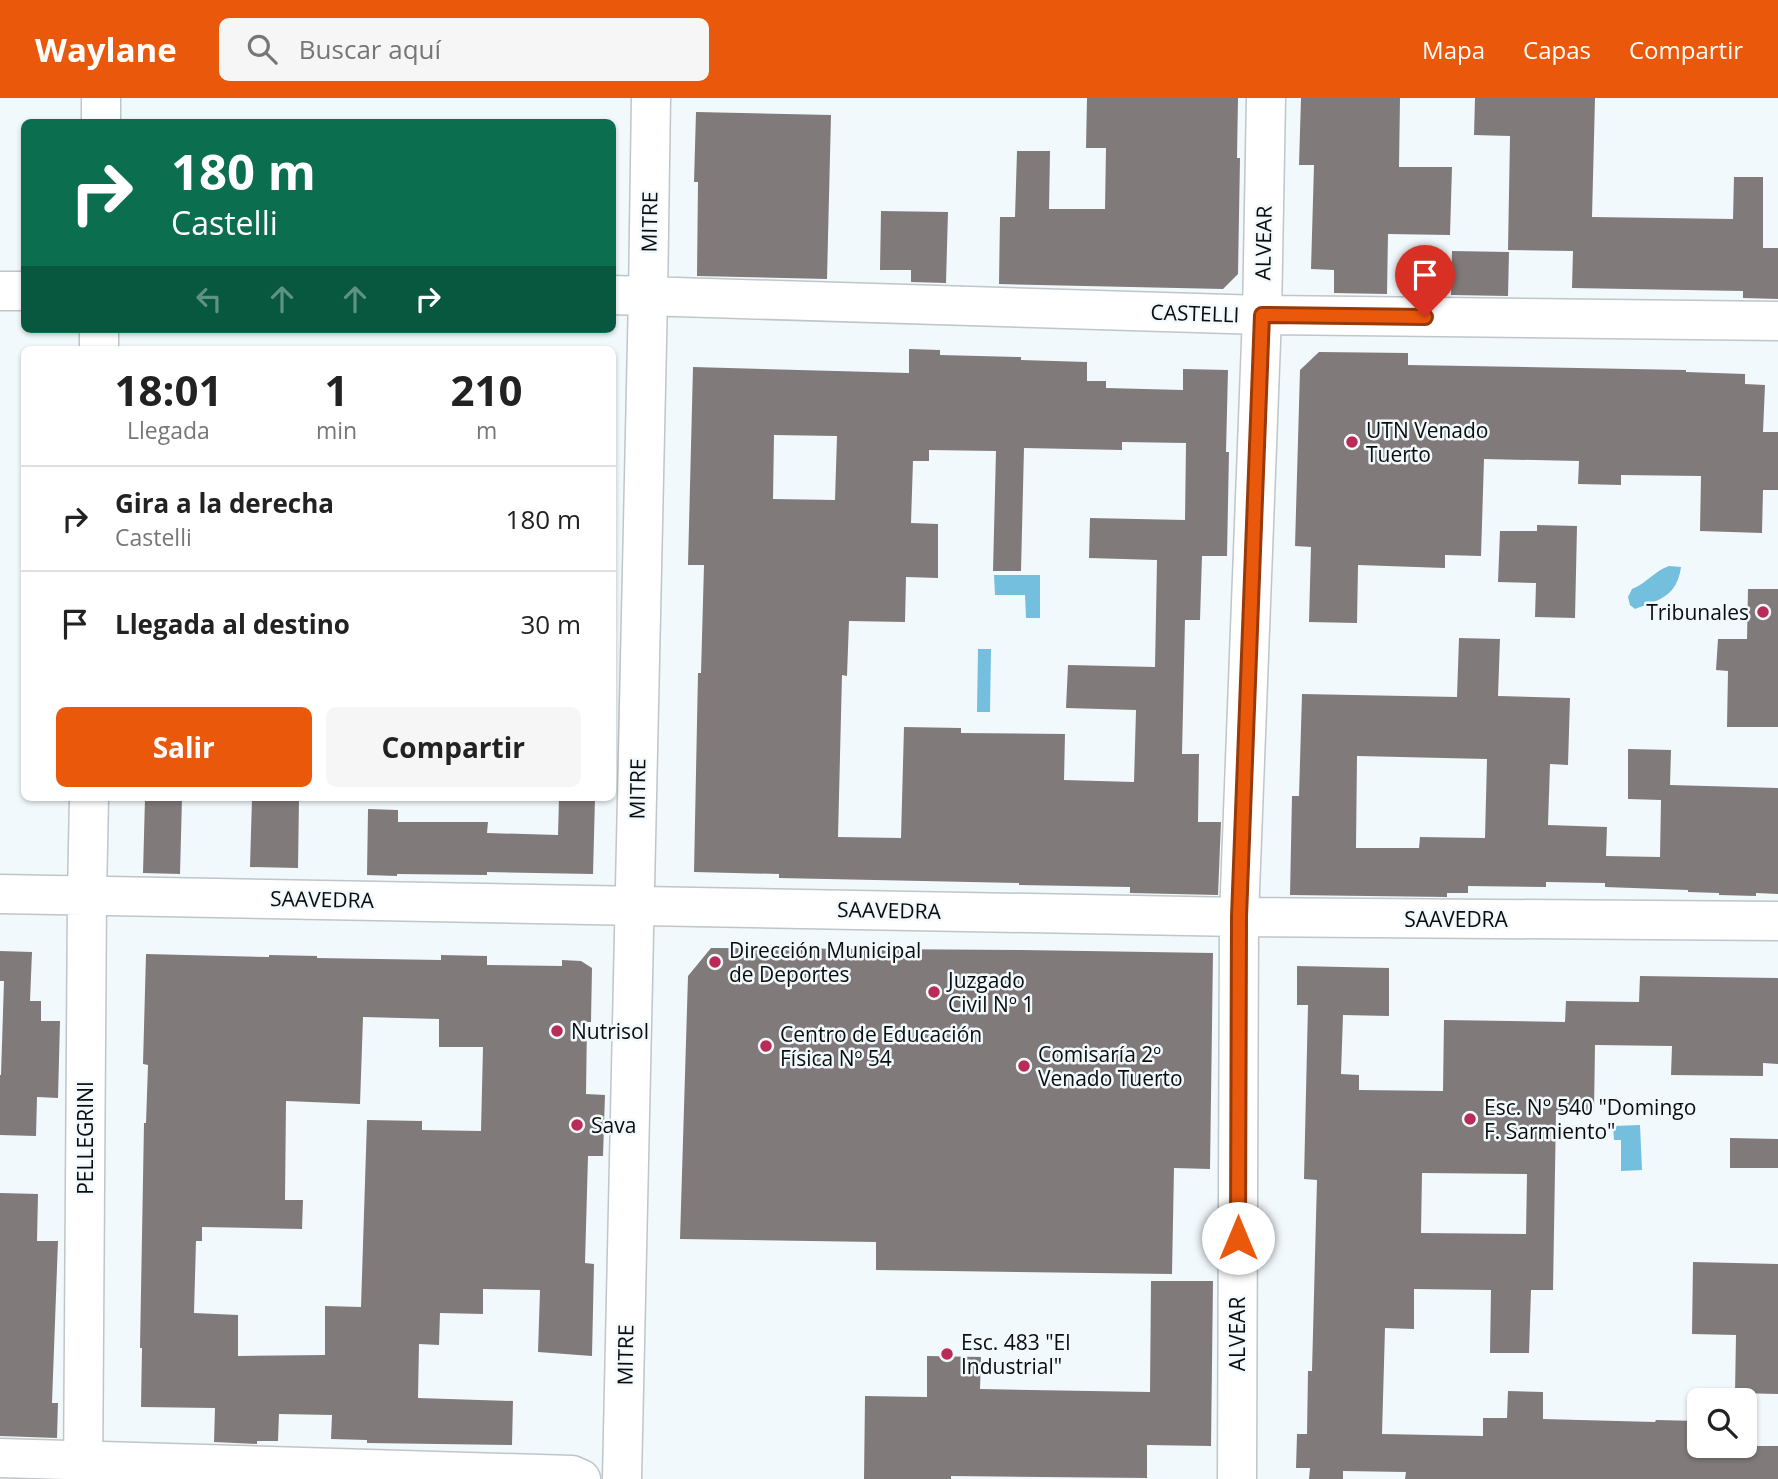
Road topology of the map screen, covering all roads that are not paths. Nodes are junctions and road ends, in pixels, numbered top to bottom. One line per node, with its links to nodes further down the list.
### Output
1 (101, 98): 4 (street)
2 (651, 98): 7 (street, MITRE)
3 (1266, 98): 8 (street, ALVEAR)
4 (101, 119)
5 (0, 291): 6 (street)
6 (21, 291)
7 (630, 295): 8 (street, CASTELLI); 13 (street, MITRE)
8 (1262, 315): 9 (street, CASTELLI); 14 (street, ALVEAR)
9 (1778, 321)
10 (89, 801): 12 (street, PELLEGRINI)
11 (0, 894): 12 (street, SAAVEDRA)
12 (87, 895): 13 (street, SAAVEDRA); 17 (street, PELLEGRINI)
13 (635, 905): 14 (street, SAAVEDRA); 19 (street, MITRE)
14 (1239, 917): 15 (street, SAAVEDRA); 20 (street, ALVEAR)
15 (1778, 921)
16 (0, 1458): 17 (street)
17 (83, 1469): 18 (street)
18 (581, 1479)
19 (622, 1479)
20 (1237, 1479)

